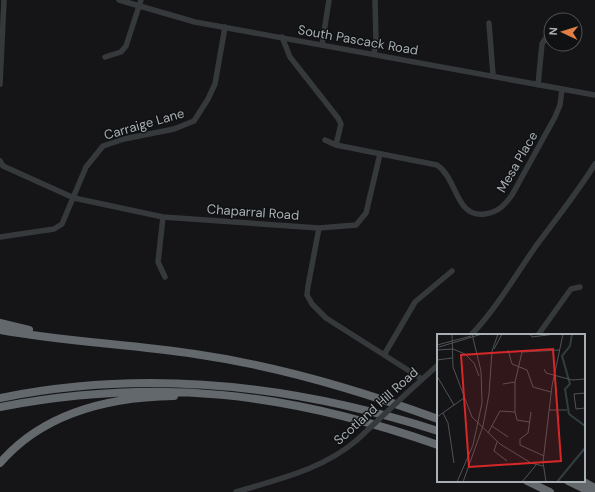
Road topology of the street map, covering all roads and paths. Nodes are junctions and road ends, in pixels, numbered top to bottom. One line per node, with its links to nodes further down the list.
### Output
1 (4, 0): 7 (street)
2 (119, 0): 6 (street, South Pascack Road)
3 (141, 0): 6 (street)
4 (329, 0): 12 (street)
5 (375, 0): 13 (street)
6 (139, 6): 9 (street, South Pascack Road); 14 (street)
7 (2, 15): 16 (street)
8 (489, 23): 15 (street)
9 (225, 27): 10 (street, South Pascack Road); 25 (street, Carraige Lane)
10 (282, 37): 12 (street, South Pascack Road); 21 (street)
11 (543, 42): 17 (street)
12 (322, 45): 13 (street, South Pascack Road)
13 (374, 54): 15 (street, South Pascack Road)
14 (105, 58)
15 (493, 76): 17 (street, South Pascack Road)
16 (0, 84)
17 (538, 85): 18 (street, South Pascack Road)
18 (562, 89): 19 (street, South Pascack Road); 22 (street, Mesa Place)
19 (595, 96)
20 (325, 140): 21 (street, Mesa Place)
21 (336, 145): 22 (street, Mesa Place)
22 (380, 154): 27 (street, Chaparral Road)
23 (0, 161): 25 (street, Chaparral Road)
24 (595, 164): 34 (street)
25 (74, 198): 26 (street, Chaparral Road); 28 (street, Carraige Lane)
26 (163, 217): 27 (street, Chaparral Road); 30 (street)
27 (319, 228): 37 (street)
28 (0, 237)
29 (452, 270): 37 (street)
30 (165, 278)
31 (580, 287): 35 (street)
32 (0, 323): 36 (highway)
33 (0, 330): 36 (highway)
34 (473, 334)
35 (540, 334)
36 (65, 338): 43 (highway)
37 (384, 355): 39 (street)
38 (437, 366): 39 (street, Scotland Hill Road)
39 (422, 380): 50 (street, Scotland Hill Road, bridge)
40 (0, 398): 44 (highway)
41 (260, 399): 42 (highway); 45 (highway); 46 (highway)
42 (0, 407)
43 (437, 419)
44 (437, 432)
45 (437, 445)
46 (0, 463)
47 (529, 482): 51 (highway)
48 (579, 486): 49 (highway); 52 (highway)
49 (595, 488)
50 (236, 492)
51 (550, 492)
52 (591, 492)

